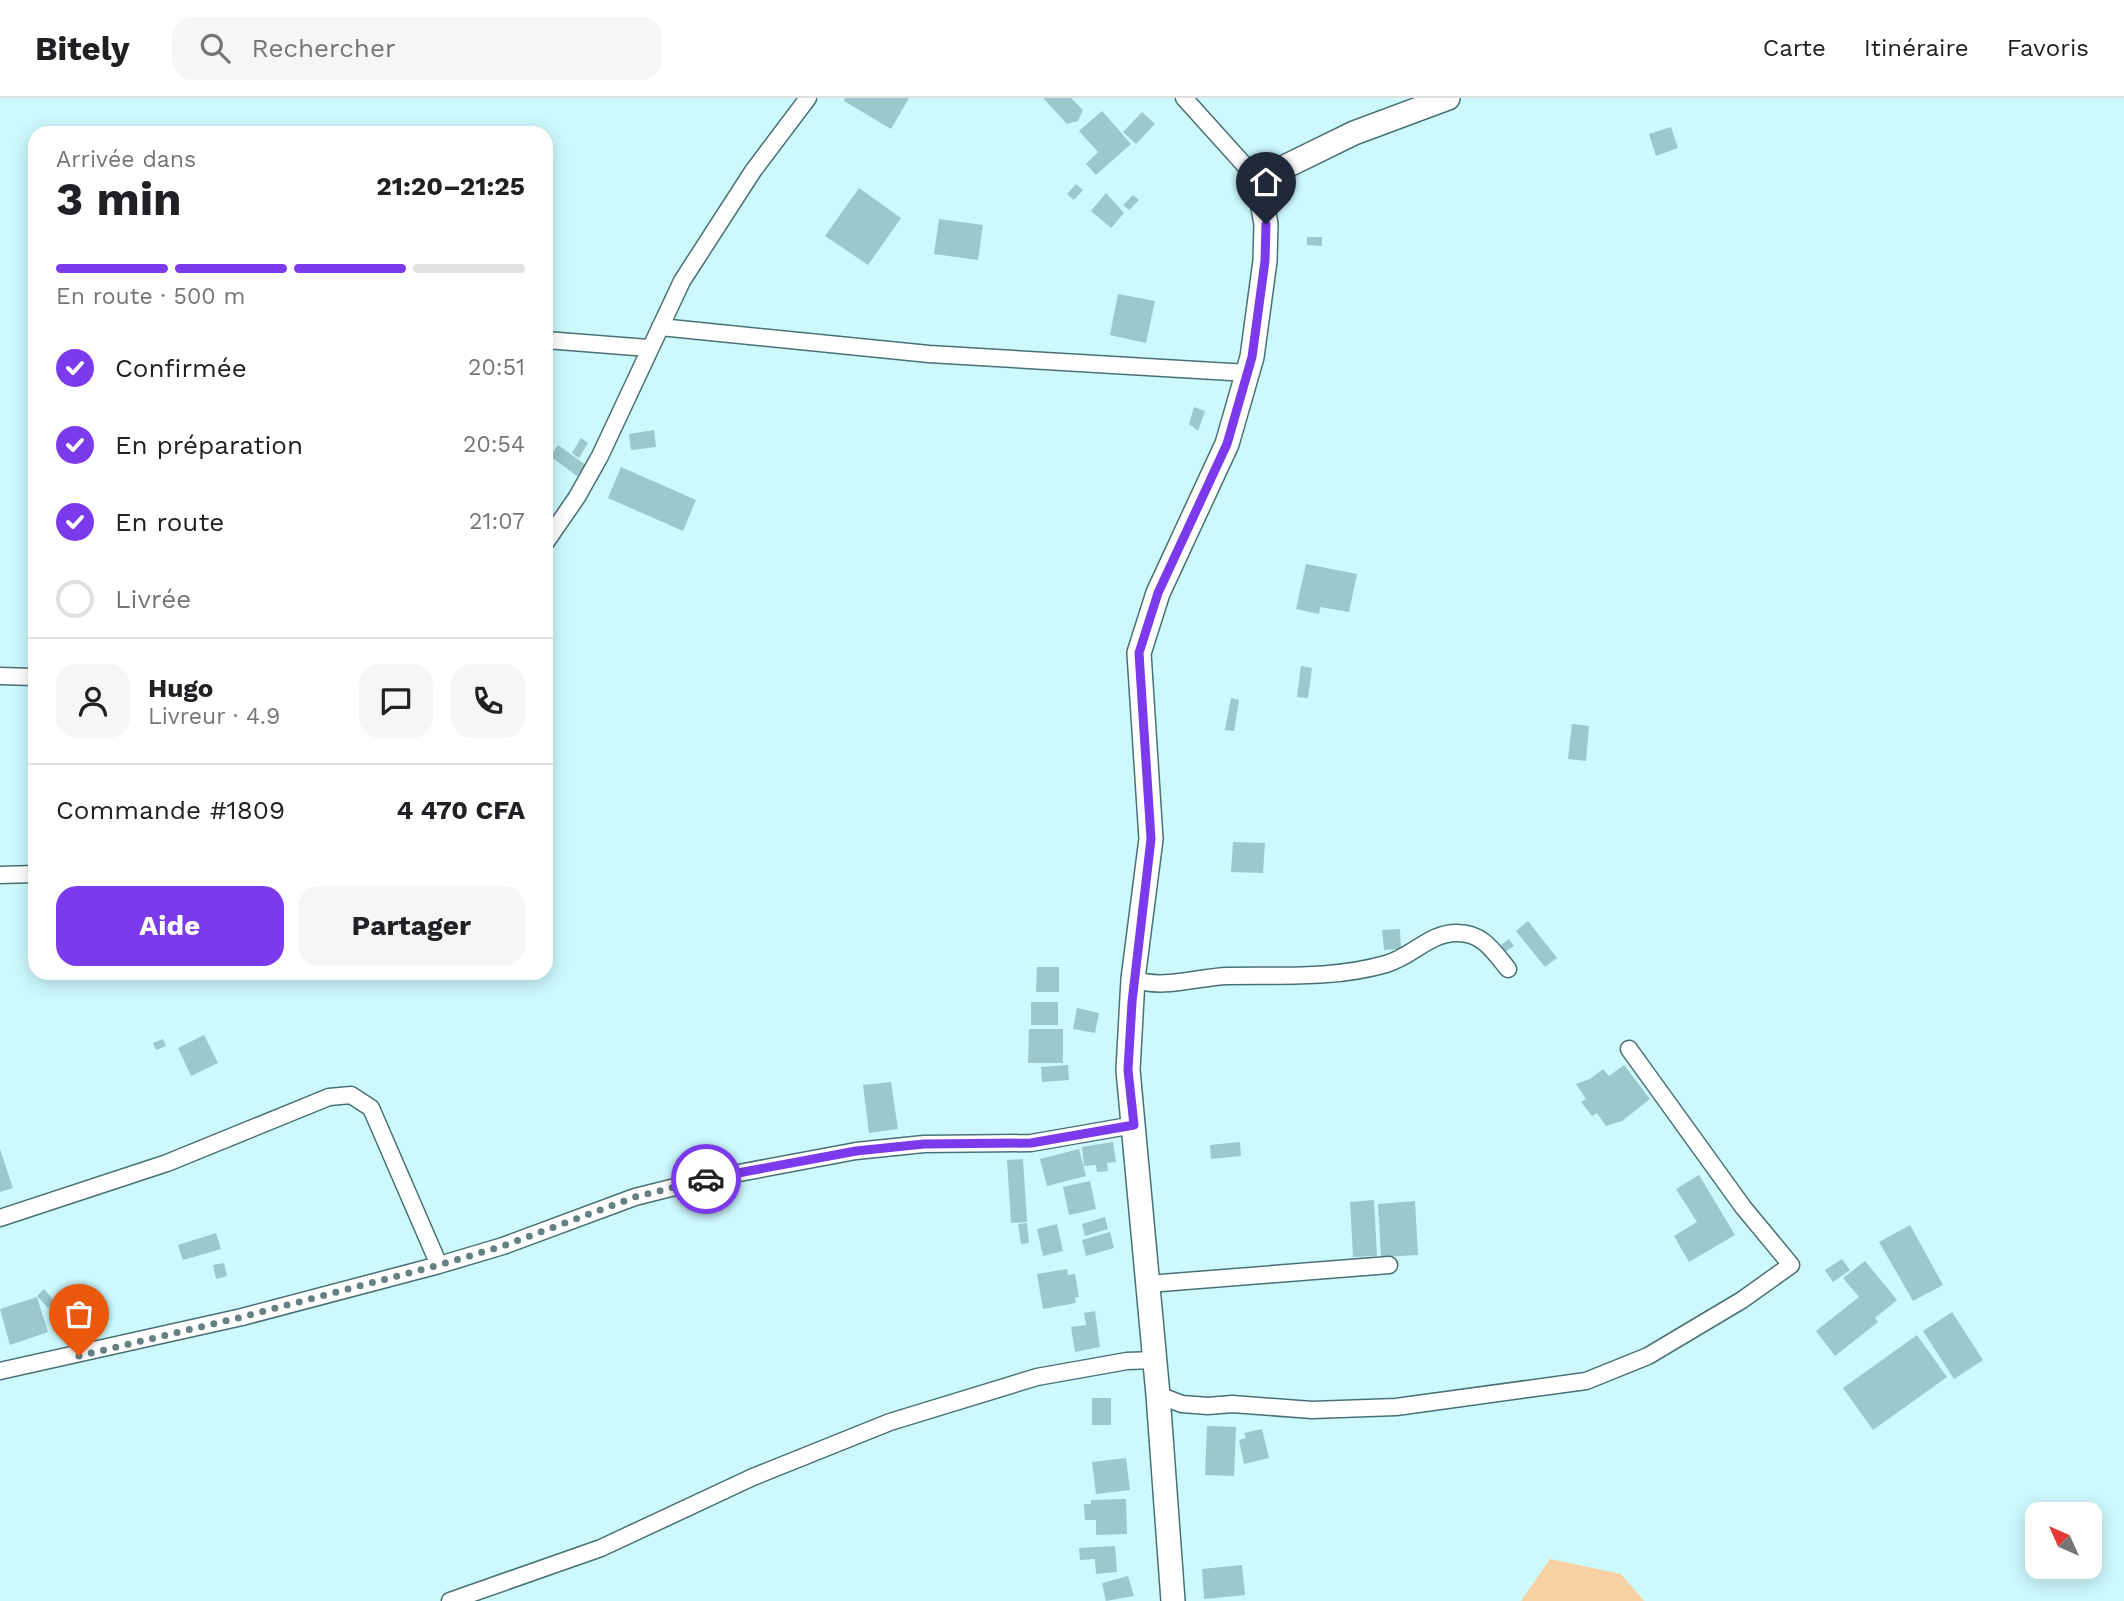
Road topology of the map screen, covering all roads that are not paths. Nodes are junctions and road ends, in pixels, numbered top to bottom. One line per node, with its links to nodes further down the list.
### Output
1 (808, 98): 5 (street)
2 (1184, 98): 4 (street)
3 (1448, 98): 4 (main road)
4 (1258, 180): 8 (main road)
5 (660, 327): 7 (street); 8 (street)
6 (553, 341): 7 (street)
7 (648, 348): 9 (street)
8 (1248, 373): 15 (main road)
9 (553, 532)
10 (0, 676): 11 (street)
11 (28, 677)
12 (28, 874): 13 (street)
13 (0, 875)
14 (1507, 969): 15 (street)
15 (1133, 979): 17 (main road)
16 (1629, 1049): 24 (street)
17 (1134, 1125): 19 (street); 21 (main road)
18 (0, 1218): 19 (street)
19 (439, 1265): 23 (street)
20 (1389, 1265): 21 (street)
21 (1148, 1284): 22 (main road)
22 (1155, 1360): 24 (main road); 25 (street)
23 (0, 1371)
24 (1158, 1395): 26 (main road)
25 (450, 1601)
26 (1174, 1601)

